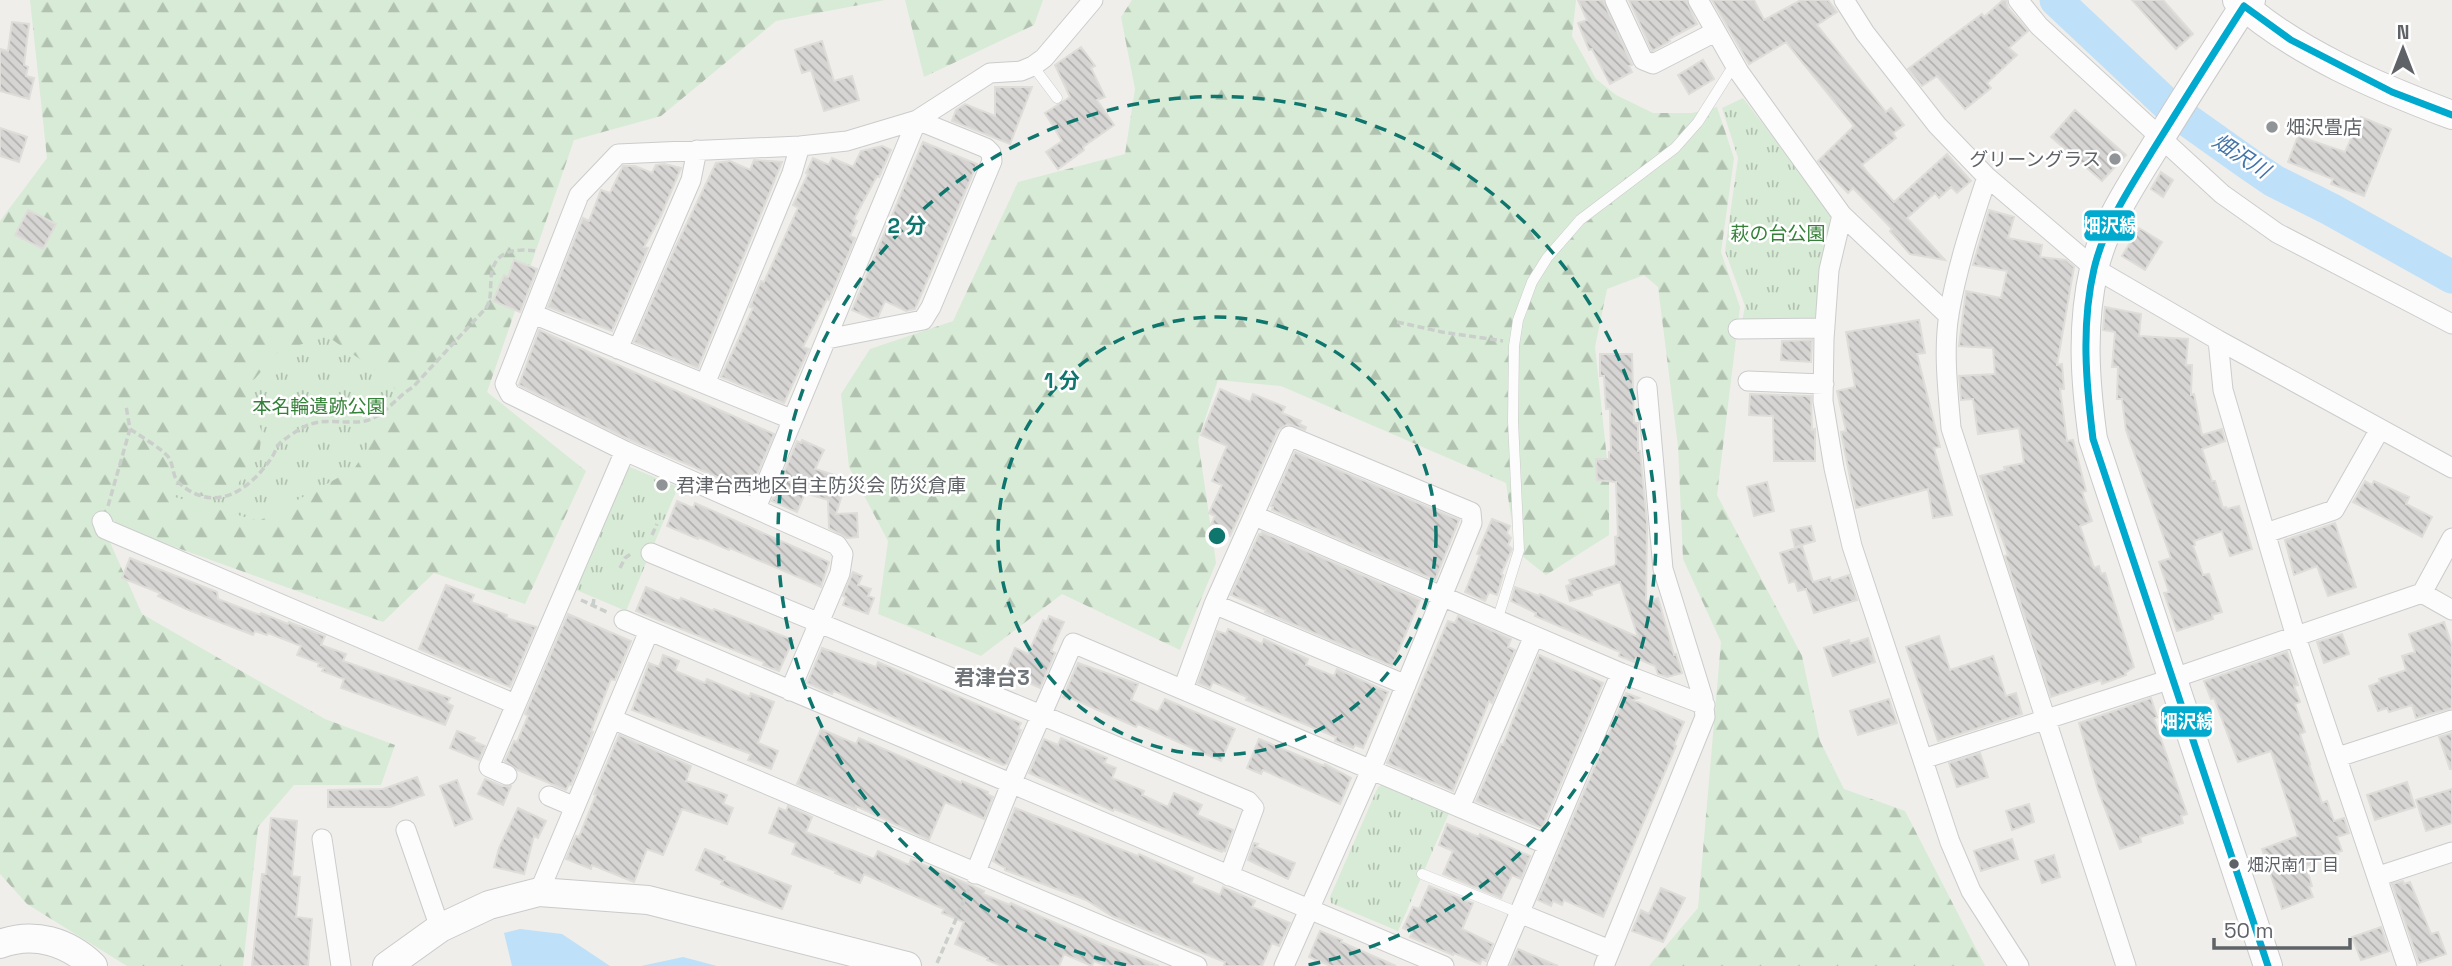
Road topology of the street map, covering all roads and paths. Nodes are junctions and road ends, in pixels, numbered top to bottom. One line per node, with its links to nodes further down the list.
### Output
1 (1093, 0): 9 (street)
2 (1615, 0): 7 (street)
3 (1698, 0): 7 (street)
4 (1844, 0): 16 (street)
5 (2018, 0): 13 (street)
6 (2244, 2): 11 (street); 13 (street)
7 (1715, 32): 8 (street)
8 (1734, 65): 17 (street); 28 (lane)
9 (1033, 66): 10 (lane); 12 (street)
10 (1057, 98)
11 (2452, 115)
12 (917, 120): 14 (street); 26 (street); 26 (street)
13 (2161, 137): 19 (street); 23 (street)
14 (800, 146): 15 (street); 31 (street)
15 (697, 150): 18 (street); 29 (street)
16 (1987, 177): 19 (street); 21 (street)
17 (1842, 215): 21 (street); 24 (street)
18 (556, 253): 20 (street); 36 (path)
19 (2094, 268): 27 (street); 60 (street)
20 (533, 314): 29 (street); 38 (street)
21 (1949, 316): 67 (street)
22 (1397, 322): 28 (path)
23 (2452, 324)
24 (1825, 328): 25 (street); 32 (street)
25 (1738, 329)
26 (827, 339): 35 (street)
27 (2218, 340): 37 (street); 43 (street)
28 (1514, 346): 54 (lane)
29 (618, 349): 31 (street)
30 (1748, 381): 32 (street)
31 (705, 384): 35 (street)
32 (1824, 384): 71 (street)
33 (1647, 387): 65 (street)
34 (126, 406): 36 (path)
35 (791, 419): 40 (street)
36 (130, 429): 42 (path)
37 (2380, 429): 39 (street); 43 (street)
38 (625, 451): 40 (street); 64 (street)
39 (2452, 468)
40 (757, 508): 55 (street)
41 (1255, 516): 48 (street); 48 (street); 50 (street)
42 (102, 521): 64 (street)
43 (2266, 534): 58 (street)
44 (2452, 538): 46 (street)
45 (650, 553): 55 (street)
46 (2422, 593): 52 (street); 58 (street)
47 (570, 595): 51 (path)
48 (1442, 597): 54 (street); 61 (street)
49 (594, 598): 51 (path)
50 (1214, 604): 61 (street); 62 (street)
51 (593, 606): 53 (path)
52 (2452, 610)
53 (624, 620): 56 (street)
54 (1497, 621): 57 (street)
55 (819, 623): 63 (street); 66 (street)
56 (649, 631): 63 (street); 68 (street)
57 (1534, 636): 59 (street); 77 (street)
58 (2296, 637): 60 (street); 70 (street)
59 (1621, 673): 65 (street); 80 (street)
60 (2171, 679): 67 (street); 103 (street)
61 (1406, 685): 72 (street)
62 (1182, 689): 66 (street); 72 (street)
63 (790, 691): 74 (street)
64 (515, 704): 73 (street)
65 (1705, 705): 91 (street)
66 (1042, 715): 74 (street); 83 (street)
67 (2045, 718): 71 (street); 102 (street)
68 (612, 719): 76 (street); 85 (street)
69 (2452, 720): 70 (street)
70 (2338, 757): 84 (street)
71 (1923, 759): 101 (street)
72 (1371, 770): 77 (street); 87 (street)
73 (507, 775)
74 (1011, 784): 83 (street); 85 (street)
75 (549, 796): 76 (street)
76 (575, 807): 86 (street)
77 (1460, 807): 80 (street)
78 (406, 830): 89 (street)
79 (322, 839): 95 (street)
80 (1548, 845): 88 (street)
81 (2452, 852): 84 (street)
82 (1422, 874): 88 (lane)
83 (1229, 876): 87 (street)
84 (2379, 876): 104 (street)
85 (973, 879): 93 (path); 97 (street)
86 (539, 892): 89 (street); 96 (street)
87 (1308, 909): 98 (street); 99 (street)
88 (1519, 913): 91 (street); 100 (street)
89 (440, 928): 92 (street)
90 (0, 944): 94 (street)
91 (1607, 958)
92 (406, 961)
93 (937, 963)
94 (93, 966)
95 (341, 966)
96 (907, 966)
97 (1197, 966)
98 (1284, 966)
99 (1444, 966)
100 (1497, 966)
101 (2019, 966)
102 (2126, 966)
103 (2268, 966)
104 (2407, 966)

